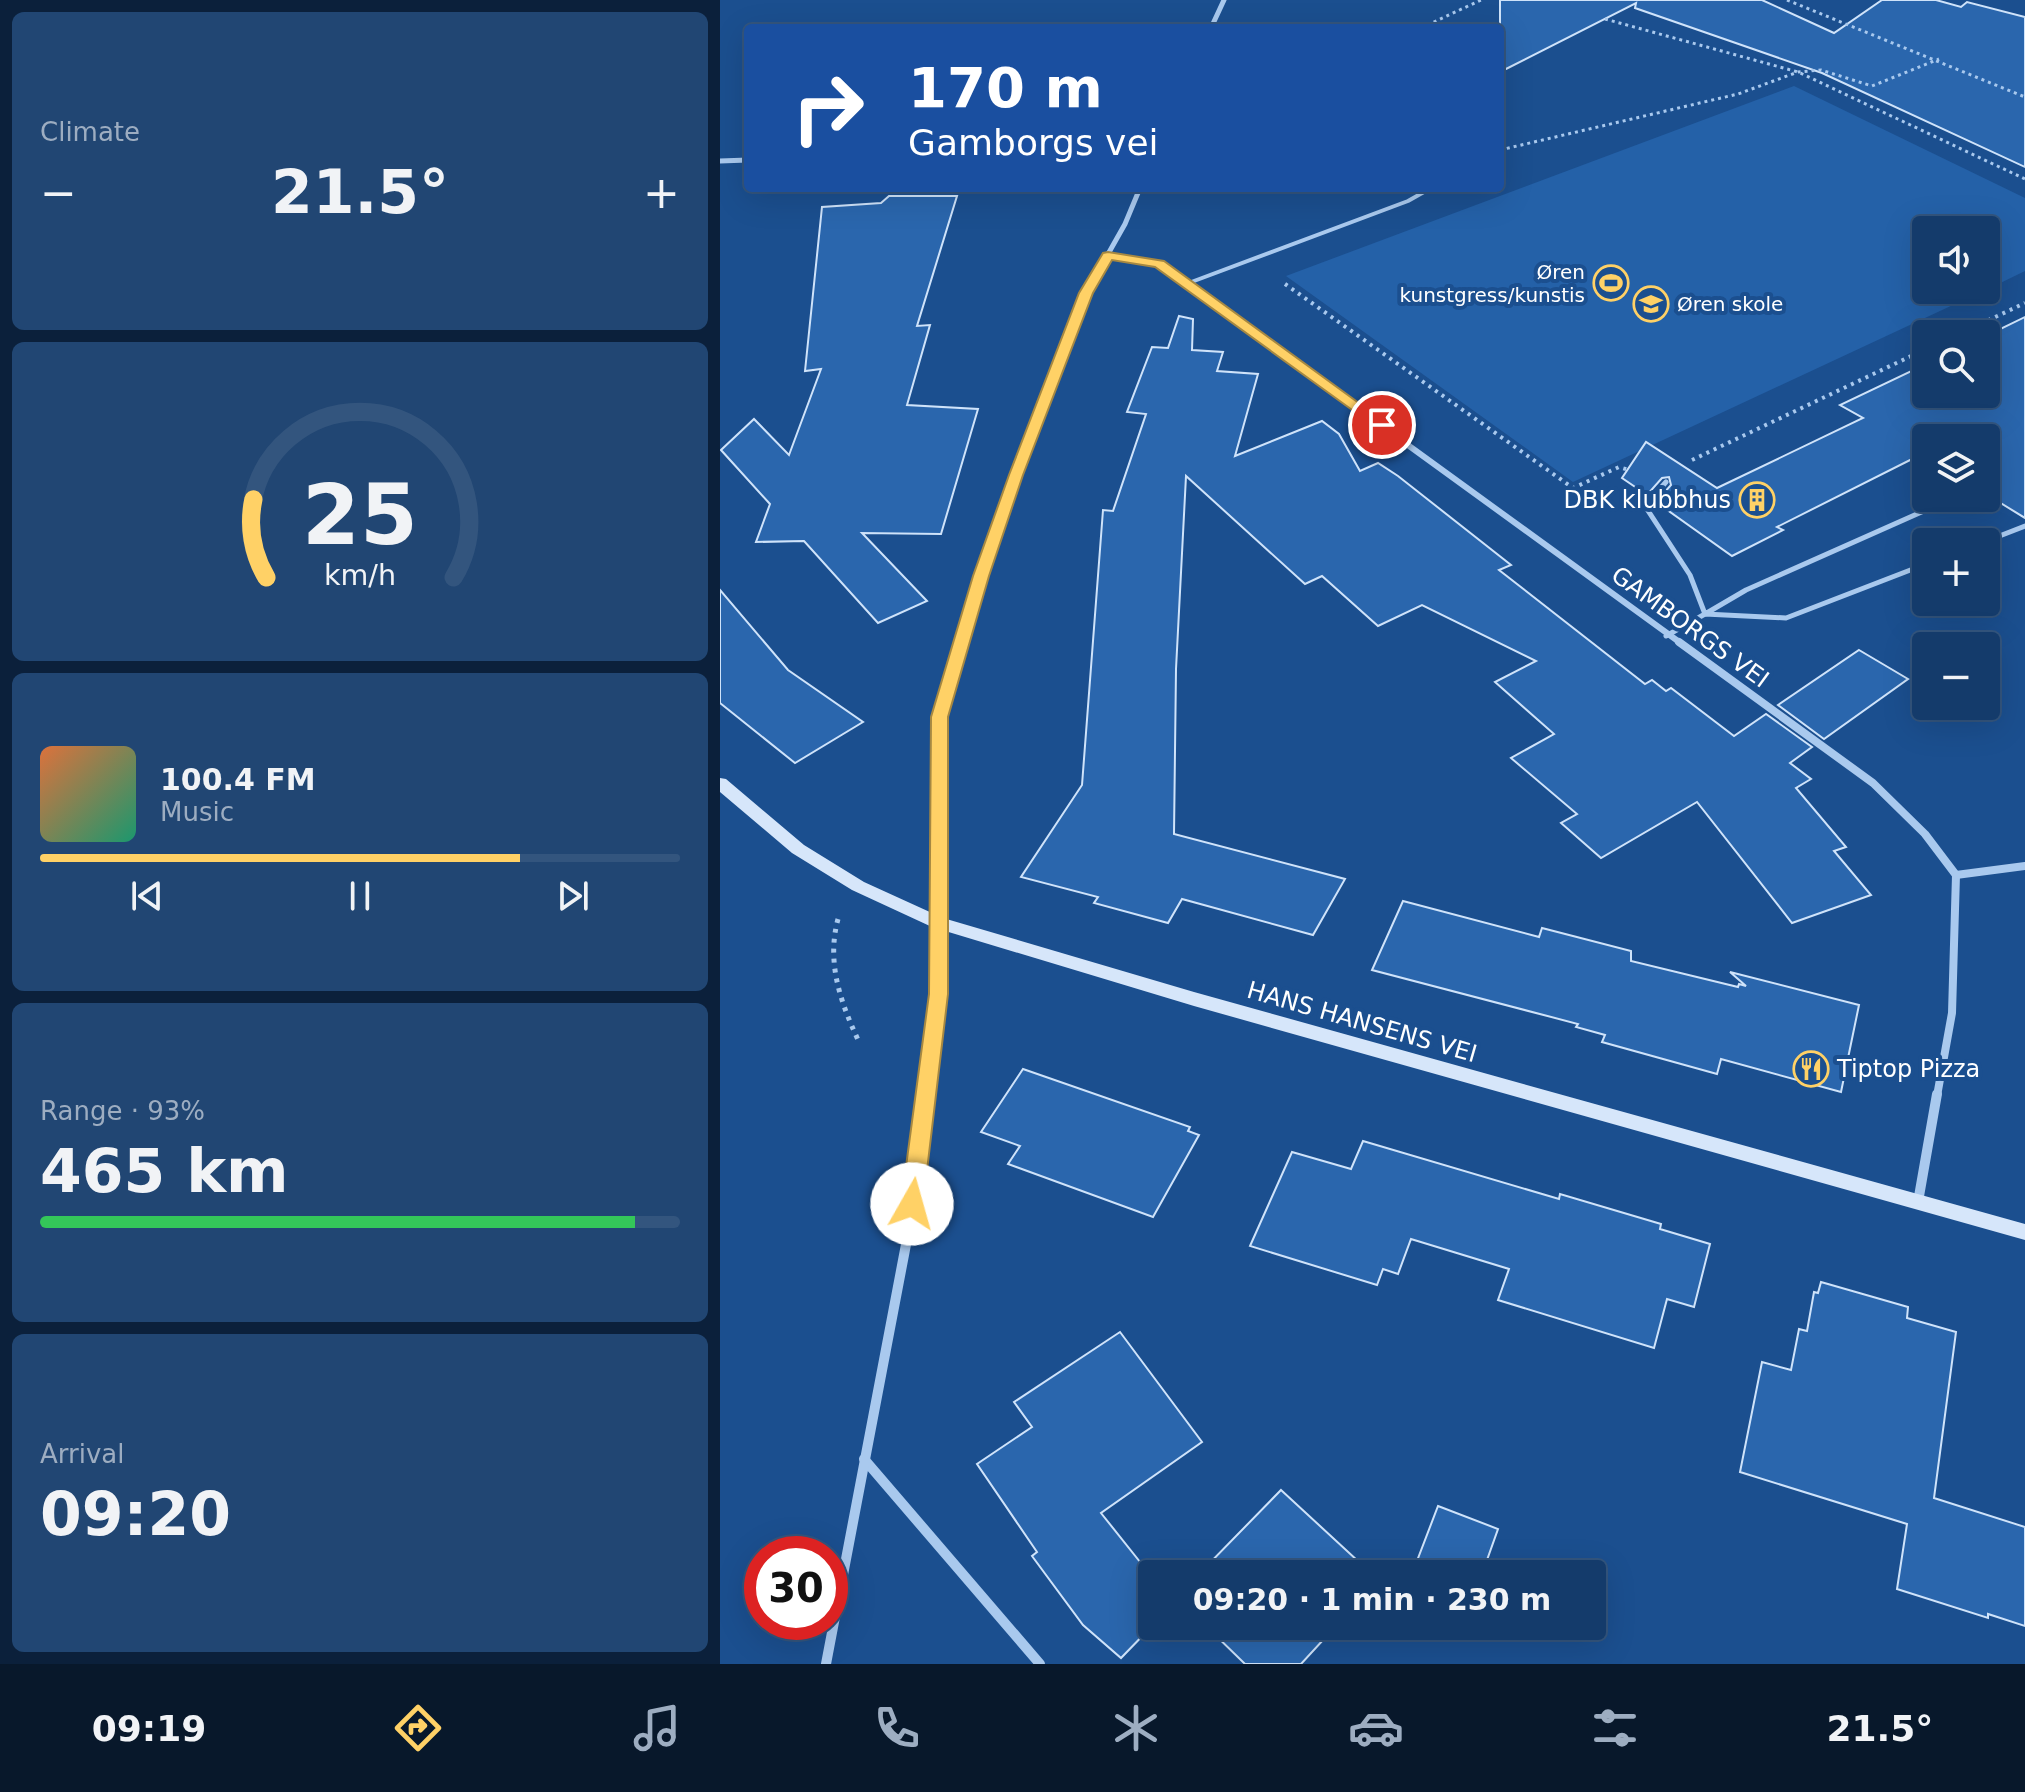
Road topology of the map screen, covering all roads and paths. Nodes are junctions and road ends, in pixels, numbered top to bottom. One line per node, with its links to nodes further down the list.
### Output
1 (1224, 0): 5 (street)
2 (1481, 0): 6 (path)
3 (1787, 0): 7 (path)
4 (1605, 19): 8 (path)
5 (1213, 24)
6 (1430, 24)
7 (1939, 59): 8 (path); 9 (path)
8 (1798, 72): 10 (path); 13 (path)
9 (2025, 97)
10 (1504, 149)
11 (744, 160): 12 (street)
12 (720, 161)
13 (2025, 179)
14 (1138, 192): 16 (street)
15 (1424, 192): 18 (lane)
16 (1108, 256): 18 (street, GAMBORGS VEI); 33 (street)
17 (1284, 283): 22 (path)
18 (1186, 284): 28 (street, GAMBORGS VEI)
19 (2025, 303): 20 (path)
20 (1989, 320)
21 (1912, 356): 22 (path)
22 (1666, 482): 27 (lane)
23 (1922, 512): 27 (lane)
24 (2025, 526): 25 (lane)
25 (2000, 536)
26 (1912, 569): 27 (lane)
27 (1705, 614): 28 (lane)
28 (1666, 636): 31 (street, GAMBORGS VEI)
29 (720, 783): 33 (main road, HANS HANSENS VEI)
30 (2025, 866): 31 (street)
31 (1956, 875): 35 (street)
32 (839, 917): 34 (path)
33 (938, 923): 35 (main road, HANS HANSENS VEI); 37 (street)
34 (860, 1044)
35 (1918, 1202): 36 (main road, HANS HANSENS VEI)
36 (2025, 1232)
37 (864, 1459): 38 (street); 39 (street)
38 (826, 1664)
39 (1040, 1664)

